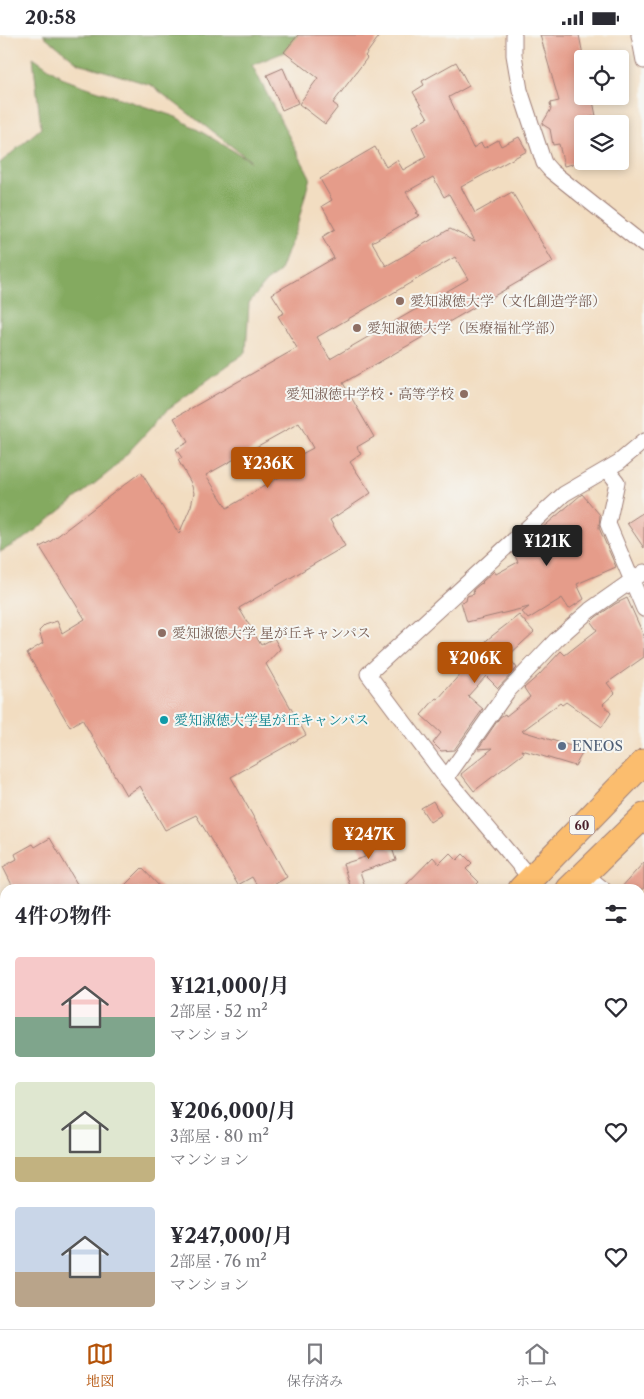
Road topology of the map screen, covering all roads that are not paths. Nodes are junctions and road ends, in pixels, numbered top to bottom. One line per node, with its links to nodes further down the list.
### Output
1 (514, 35): 4 (street)
2 (639, 35): 3 (street)
3 (644, 61)
4 (644, 245)
5 (644, 441): 6 (street)
6 (607, 469): 7 (street); 10 (street)
7 (638, 577): 8 (street); 10 (street)
8 (644, 609)
9 (644, 762): 12 (main road, 60)
10 (446, 778): 12 (street)
11 (644, 816): 13 (main road)
12 (526, 884)
13 (585, 884)

